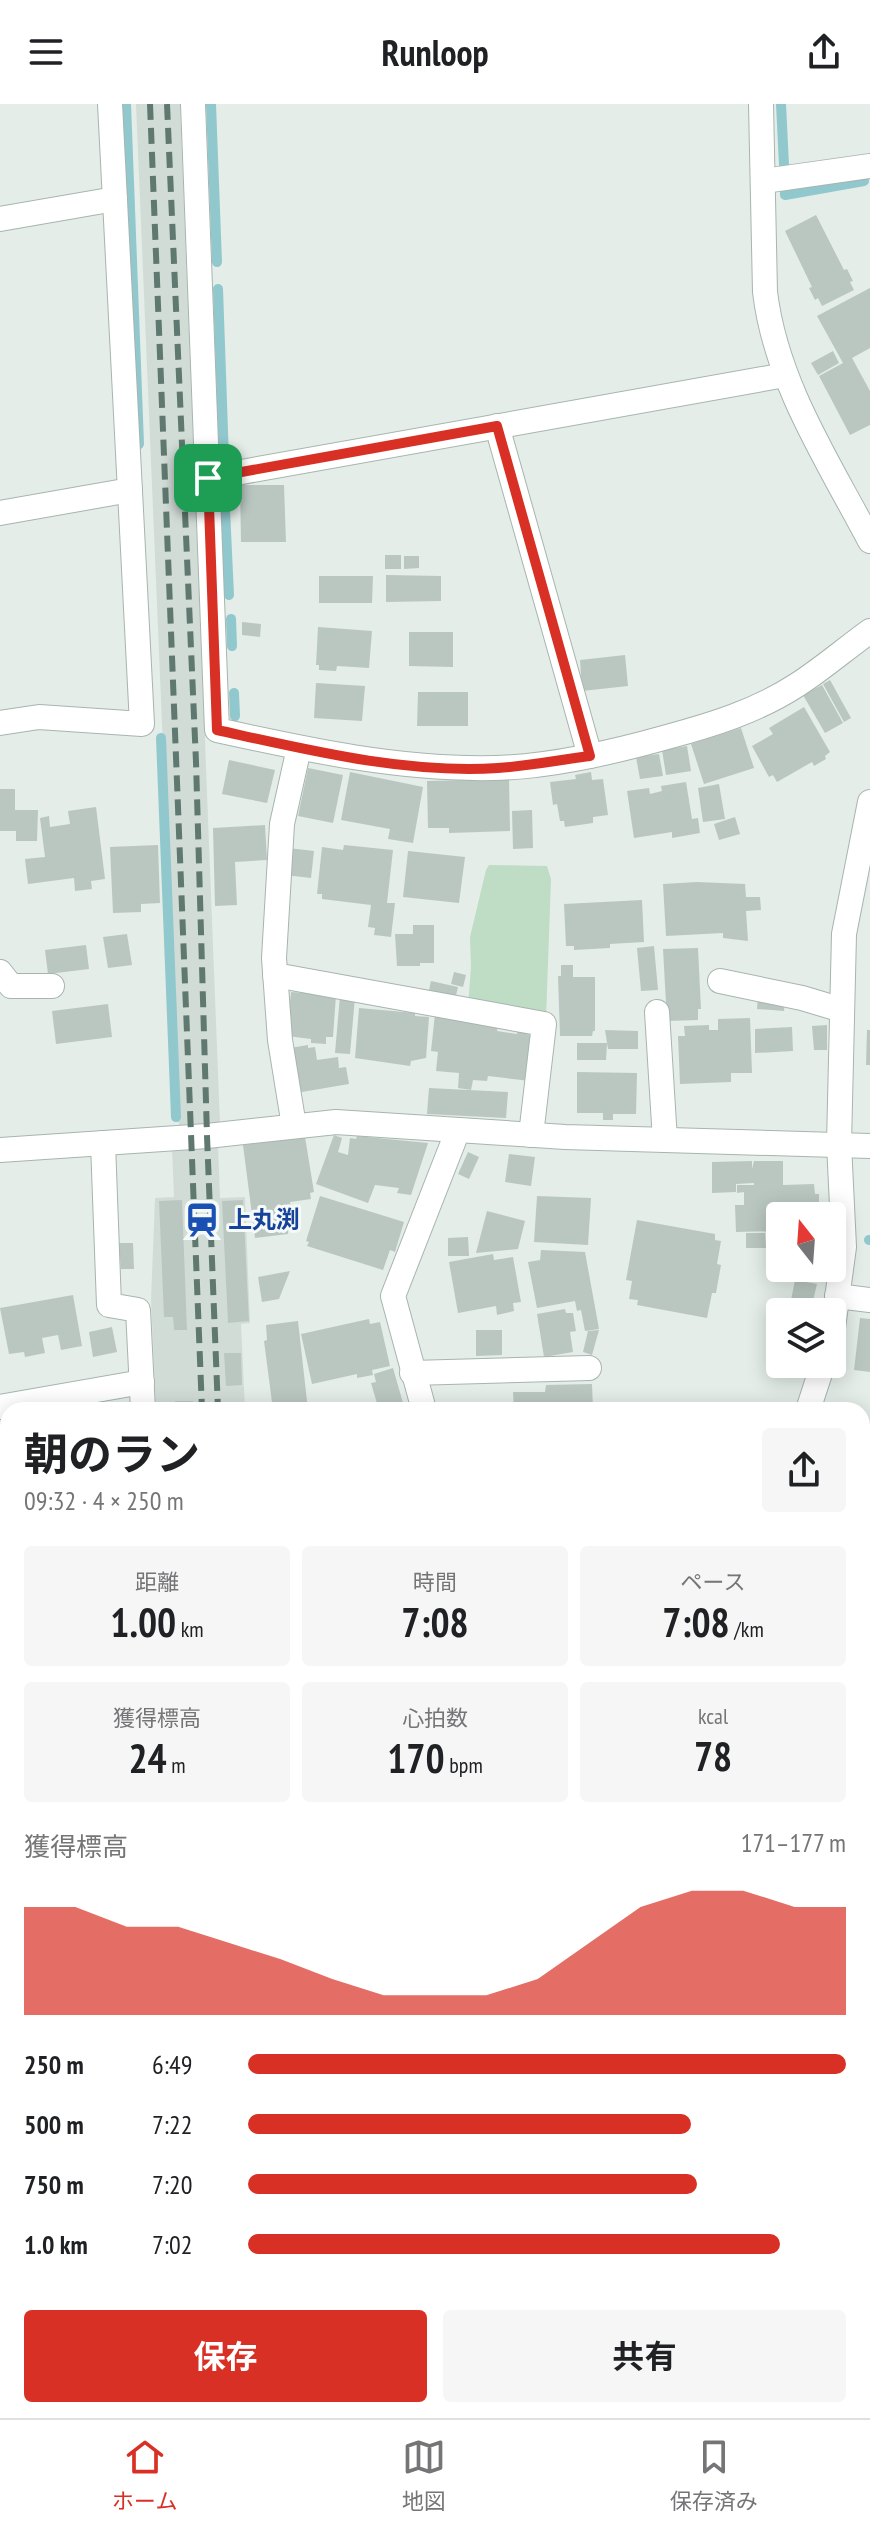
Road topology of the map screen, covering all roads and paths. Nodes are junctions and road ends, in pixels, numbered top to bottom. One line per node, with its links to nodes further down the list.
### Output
1 (110, 104): 6 (street)
2 (193, 104): 10 (street)
3 (761, 104): 5 (street)
4 (870, 166): 5 (street)
5 (764, 181): 8 (street)
6 (115, 199): 7 (street); 11 (street)
7 (0, 219)
8 (785, 375): 9 (street); 13 (street)
9 (497, 426): 10 (street); 17 (street)
10 (208, 478): 16 (street)
11 (130, 490): 12 (street); 15 (street)
12 (0, 513)
13 (870, 541)
14 (870, 631): 17 (street)
15 (0, 723)
16 (299, 748): 17 (street); 20 (street)
17 (590, 756)
18 (870, 802): 23 (street)
19 (0, 972): 22 (street)
20 (275, 975): 25 (street); 27 (street)
21 (720, 981): 23 (street)
22 (52, 986)
23 (842, 1010): 30 (street)
24 (657, 1012): 28 (street)
25 (294, 1126): 26 (street); 29 (street)
26 (458, 1130): 27 (street); 36 (street)
27 (531, 1135): 28 (street)
28 (665, 1140): 30 (street)
29 (103, 1143): 32 (street); 38 (street)
30 (839, 1144): 31 (street); 33 (street)
31 (870, 1146)
32 (0, 1150)
33 (837, 1296): 34 (street)
34 (870, 1300)
35 (589, 1368): 36 (street)
36 (412, 1373): 41 (street)
37 (818, 1378): 42 (street)
38 (142, 1382): 39 (street); 40 (street)
39 (28, 1402)
40 (143, 1402)
41 (421, 1402)
42 (811, 1402)

